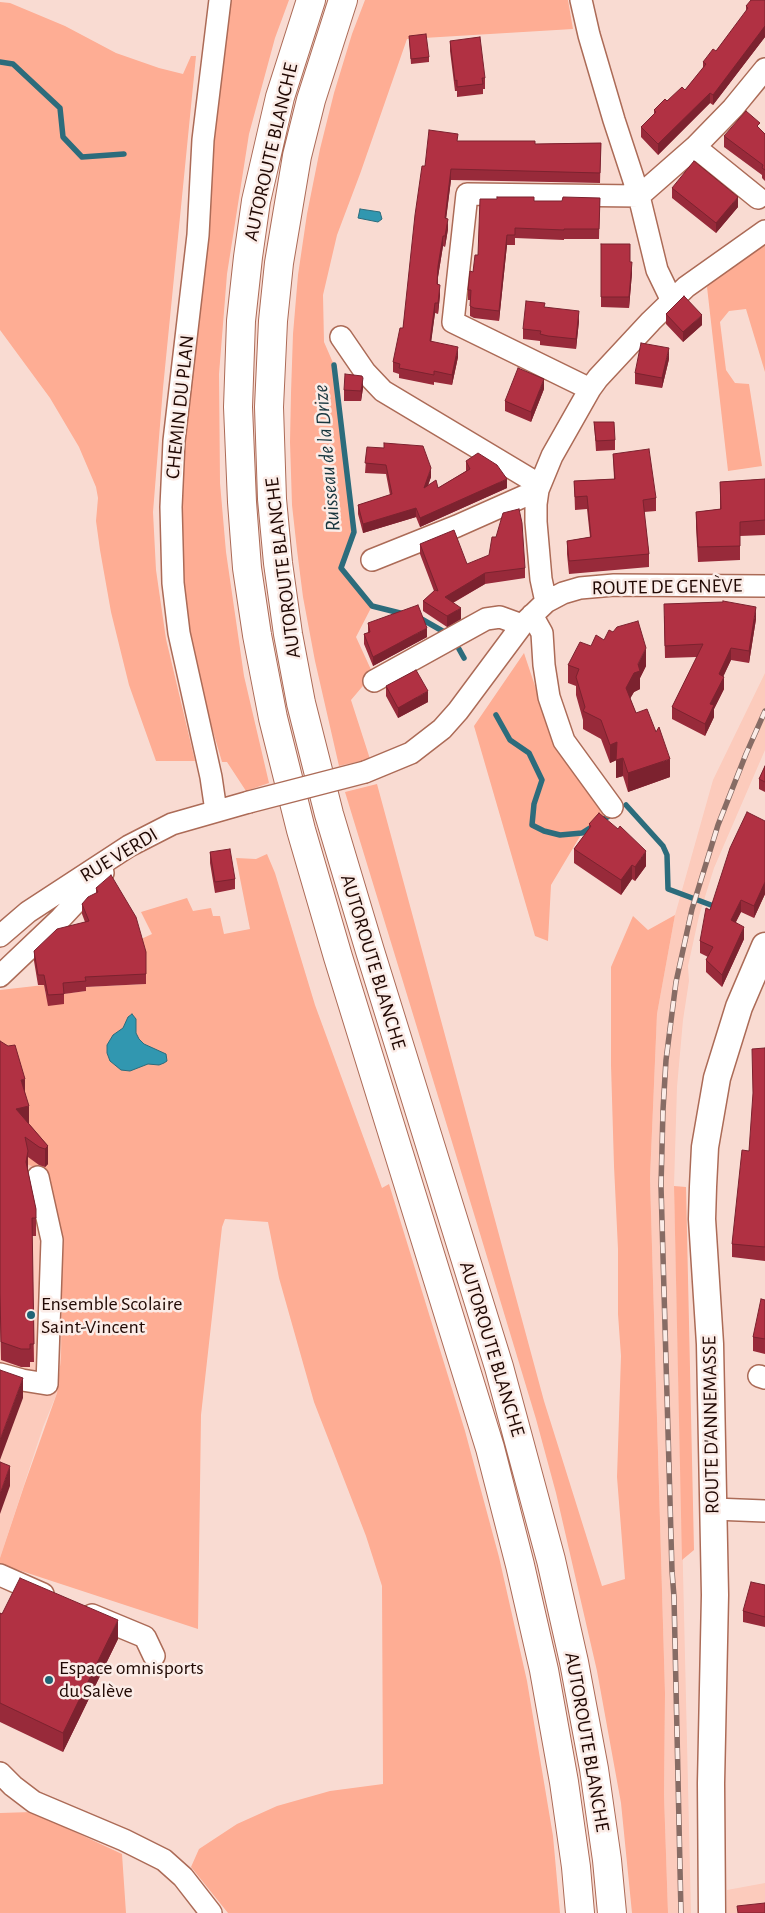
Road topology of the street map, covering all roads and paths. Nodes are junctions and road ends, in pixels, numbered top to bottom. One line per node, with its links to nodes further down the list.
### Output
1 (220, 0): 20 (street, CHEMIN DU PLAN)
2 (311, 0): 35 (highway, AUTOROUTE BLANCHE)
3 (343, 0): 36 (highway, AUTOROUTE BLANCHE)
4 (581, 0): 7 (street)
5 (765, 69): 6 (street)
6 (695, 147): 7 (street); 8 (street)
7 (639, 196): 10 (street); 12 (street)
8 (758, 198)
9 (765, 231): 10 (street)
10 (672, 301): 12 (street)
11 (341, 337): 13 (street)
12 (590, 389): 13 (street)
13 (539, 488): 14 (street); 16 (street)
14 (372, 560)
15 (765, 586): 16 (street, ROUTE DE GENÈVE)
16 (533, 614): 17 (street); 18 (street, ROUTE DE GENÈVE, bridge); 19 (street)
17 (374, 681)
18 (249, 802): 20 (street, RUE VERDI)
19 (612, 807)
20 (216, 811): 21 (street, RUE VERDI)
21 (129, 846): 22 (street, RUE VERDI); 26 (street)
22 (28, 912): 23 (street, RUE VERDI); 24 (street, RUE VERDI)
23 (0, 924)
24 (0, 936)
25 (765, 946): 29 (main road, ROUTE D'ANNEMASSE)
26 (0, 976)
27 (38, 1177): 28 (street)
28 (0, 1374)
29 (714, 1510): 30 (street); 37 (main road, ROUTE D'ANNEMASSE)
30 (765, 1511)
31 (0, 1575): 32 (street)
32 (154, 1656)
33 (0, 1773): 34 (street)
34 (211, 1913)
35 (580, 1913)
36 (612, 1913)
37 (712, 1913)

